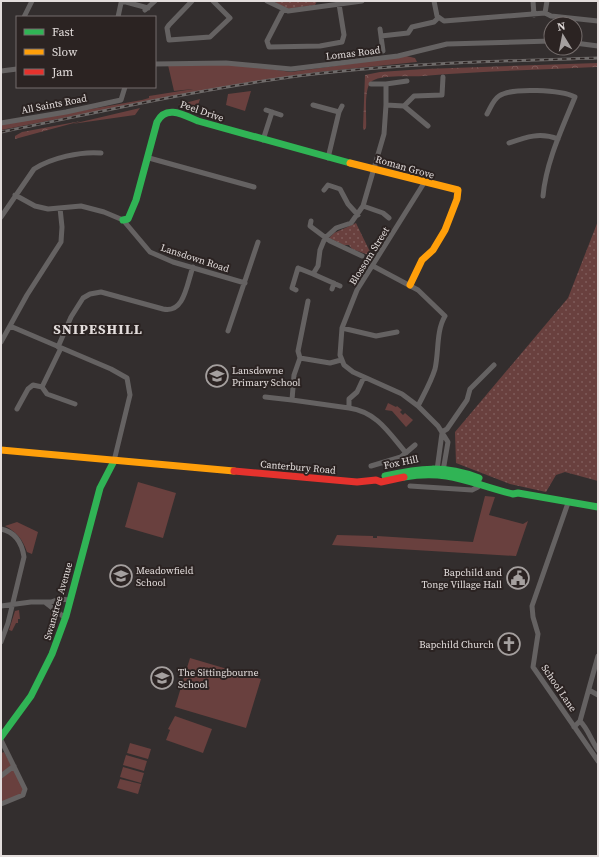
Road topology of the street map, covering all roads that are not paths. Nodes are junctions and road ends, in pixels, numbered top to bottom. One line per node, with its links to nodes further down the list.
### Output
1 (32, 1): 15 (street)
2 (155, 1): 10 (street)
3 (192, 1): 4 (street)
4 (213, 1)
5 (267, 1): 12 (street)
6 (362, 1): 11 (street)
7 (434, 1): 17 (street)
8 (533, 1): 14 (street)
9 (547, 1): 13 (street)
10 (126, 2): 16 (street)
11 (339, 4): 12 (street); 12 (street)
12 (284, 10)
13 (545, 13): 14 (street); 18 (street)
14 (534, 15): 17 (street)
15 (24, 16)
16 (118, 16)
17 (438, 18): 20 (street)
18 (598, 21)
19 (380, 29): 20 (street)
20 (381, 36): 24 (street)
21 (543, 41): 25 (street, Lomas Road)
22 (583, 44): 23 (street)
23 (598, 46)
24 (383, 51)
25 (156, 64)
26 (16, 69): 27 (street)
27 (1, 71)
28 (443, 77): 35 (street)
29 (407, 82): 31 (street)
30 (371, 84): 31 (street)
31 (386, 84): 34 (street)
32 (125, 88): 42 (street, All Saints Road)
33 (342, 106): 39 (street)
34 (386, 106): 35 (street); 51 (street)
35 (404, 106): 43 (street)
36 (266, 110): 37 (street)
37 (272, 112): 41 (street); 45 (street)
38 (316, 112): 39 (street)
39 (339, 112): 49 (street)
40 (488, 114): 44 (street)
41 (281, 115)
42 (1, 122)
43 (428, 126)
44 (558, 138): 46 (street); 56 (street)
45 (263, 140): 48 (street, Peel Drive); 49 (street, Peel Drive)
46 (509, 143)
47 (101, 153): 55 (street)
48 (149, 158): 53 (street); 62 (street, Peel Drive)
49 (328, 158): 50 (street, Peel Drive)
50 (348, 162): 51 (street, Roman Grove)
51 (373, 168): 52 (street, Roman Grove); 57 (street)
52 (424, 183): 67 (street, Blossom Street); 72 (street, Roman Grove)
53 (254, 187)
54 (324, 190): 59 (street)
55 (15, 195): 58 (street); 60 (street)
56 (543, 196)
57 (363, 206): 59 (street); 61 (street)
58 (60, 208): 62 (street); 77 (street)
59 (358, 215): 64 (street)
60 (1, 217)
61 (389, 218)
62 (124, 220): 68 (street, Lansdown Road)
63 (311, 221): 64 (street)
64 (325, 238): 66 (street); 69 (street)
65 (258, 242): 70 (street)
66 (362, 256)
67 (373, 266): 72 (street); 78 (street, Blossom Street)
68 (193, 267): 70 (street, Lansdown Road); 82 (street)
69 (313, 274): 71 (street); 75 (street)
70 (244, 283): 79 (street)
71 (334, 283): 73 (street); 74 (street)
72 (410, 285): 91 (street)
73 (340, 286)
74 (332, 289)
75 (296, 290)
76 (308, 301): 83 (street)
77 (10, 326): 81 (street); 82 (street)
78 (342, 328): 80 (street); 84 (street, Blossom Street)
79 (228, 331)
80 (397, 332)
81 (1, 342)
82 (59, 348): 87 (street); 98 (street)
83 (300, 358): 84 (street); 89 (street)
84 (340, 360): 86 (street)
85 (494, 365): 94 (street)
86 (364, 376): 91 (street); 92 (street)
87 (42, 387): 90 (street); 93 (street)
88 (265, 397): 89 (street)
89 (292, 400): 92 (street)
90 (75, 404)
91 (418, 406): 94 (street)
92 (349, 408): 97 (street)
93 (17, 409)
94 (442, 432): 100 (street)
95 (415, 446): 97 (street)
96 (1, 450): 98 (street)
97 (406, 453): 99 (street)
98 (114, 461): 102 (street, Canterbury Road); 107 (street, Swanstree Avenue)
99 (371, 466)
100 (440, 471): 101 (street, Fox Hill); 102 (street, Fox Hill)
101 (479, 481): 103 (street); 104 (street, Fox Hill)
102 (357, 482)
103 (410, 486)
104 (568, 503): 105 (street, Fox Hill); 117 (street, School Lane)
105 (598, 507)
106 (1, 529): 109 (street)
107 (69, 600): 108 (street); 111 (street, Swanstree Avenue)
108 (45, 603): 109 (street); 111 (street)
109 (13, 604): 110 (street); 112 (street)
110 (1, 606)
111 (64, 618): 118 (street, Swanstree Avenue)
112 (1, 642)
113 (598, 656): 114 (street)
114 (589, 690): 115 (street); 116 (street)
115 (598, 695)
116 (580, 721): 117 (street); 120 (street)
117 (574, 727): 121 (street, School Lane)
118 (1, 737)
119 (1, 740): 122 (street)
120 (598, 750)
121 (598, 762)
122 (14, 766): 123 (street); 124 (street)
123 (1, 776)
124 (1, 804)

